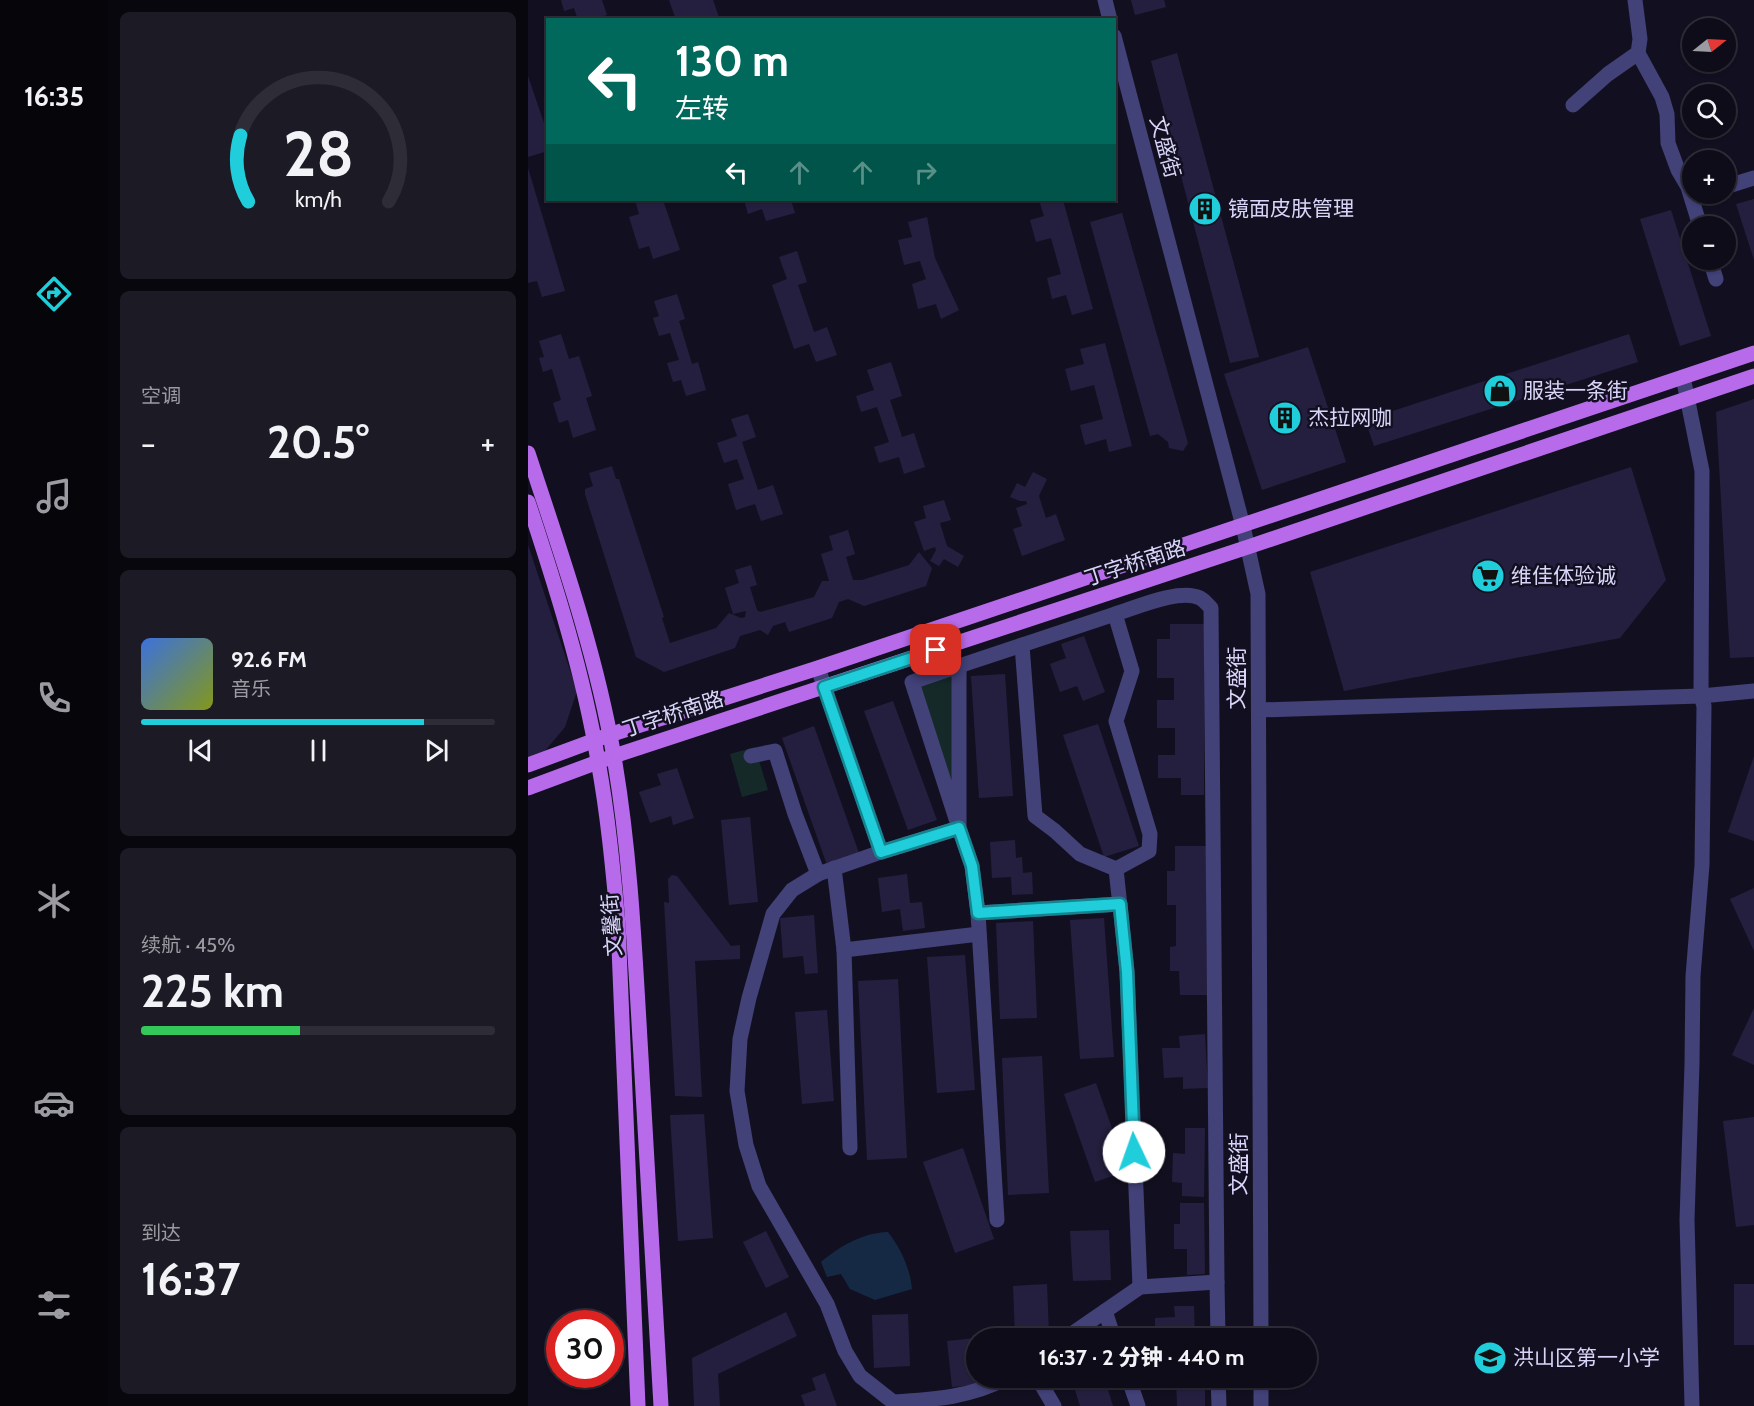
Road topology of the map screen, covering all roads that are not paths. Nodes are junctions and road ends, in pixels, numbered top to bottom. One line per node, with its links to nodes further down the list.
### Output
1 (1105, 0): 3 (street)
2 (1635, 0): 5 (street)
3 (1110, 18)
4 (1116, 44): 18 (street, 文盛街)
5 (1638, 53): 6 (street); 7 (street)
6 (1573, 105)
7 (1682, 169)
8 (1754, 178): 9 (street)
9 (1736, 184)
10 (1713, 270): 11 (street)
11 (1716, 279)
12 (1754, 353): 14 (main road, 丁字桥南路)
13 (1754, 376): 15 (main road, 丁字桥南路)
14 (1683, 378): 15 (street); 18 (main road, 丁字桥南路)
15 (1687, 399): 19 (main road, 丁字桥南路); 26 (street)
16 (528, 453): 28 (main road, 文馨街)
17 (528, 502): 29 (main road, 文馨街)
18 (1243, 526): 19 (street, 文盛街); 23 (main road, 丁字桥南路)
19 (1248, 547): 24 (main road, 丁字桥南路); 27 (street, 文盛街)
20 (1115, 614): 21 (street); 38 (street); 46 (street)
21 (1022, 645): 22 (street); 38 (street)
22 (959, 666): 35 (street); 35 (street)
23 (818, 668): 24 (street); 28 (main road, 丁字桥南路)
24 (824, 687): 30 (main road, 丁字桥南路); 36 (street)
25 (1754, 691): 26 (street)
26 (1701, 696): 27 (street); 65 (street)
27 (1259, 710): 52 (street, 文盛街)
28 (609, 735): 29 (main road, 丁字桥南路); 30 (main road, 文馨街)
29 (594, 740): 32 (main road, 文馨街); 33 (main road, 丁字桥南路)
30 (614, 756): 32 (main road, 丁字桥南路); 60 (main road, 文馨街)
31 (752, 756): 39 (street)
32 (599, 762): 34 (main road, 丁字桥南路); 59 (main road, 文馨街)
33 (528, 765)
34 (528, 788)
35 (959, 828): 36 (street); 41 (street)
36 (881, 852): 37 (street)
37 (834, 868): 39 (street); 43 (street)
38 (1116, 869): 40 (street)
39 (818, 874): 58 (street)
40 (1120, 904): 41 (street); 47 (street)
41 (978, 913): 42 (street)
42 (980, 934): 43 (street); 45 (street)
43 (844, 950): 44 (street)
44 (850, 1148)
45 (997, 1220)
46 (1217, 1282): 47 (street); 51 (street)
47 (1140, 1287): 48 (street)
48 (1105, 1311): 49 (street); 50 (street)
49 (1080, 1328)
50 (1111, 1328)
51 (1218, 1328)
52 (1261, 1328)
53 (985, 1388): 58 (street)
54 (1043, 1388): 61 (street)
55 (1132, 1388): 62 (street)
56 (1218, 1388): 63 (street)
57 (1261, 1388): 64 (street)
58 (893, 1404)
59 (638, 1406)
60 (661, 1406)
61 (1054, 1406)
62 (1138, 1406)
63 (1219, 1406)
64 (1261, 1406)
65 (1692, 1406)

